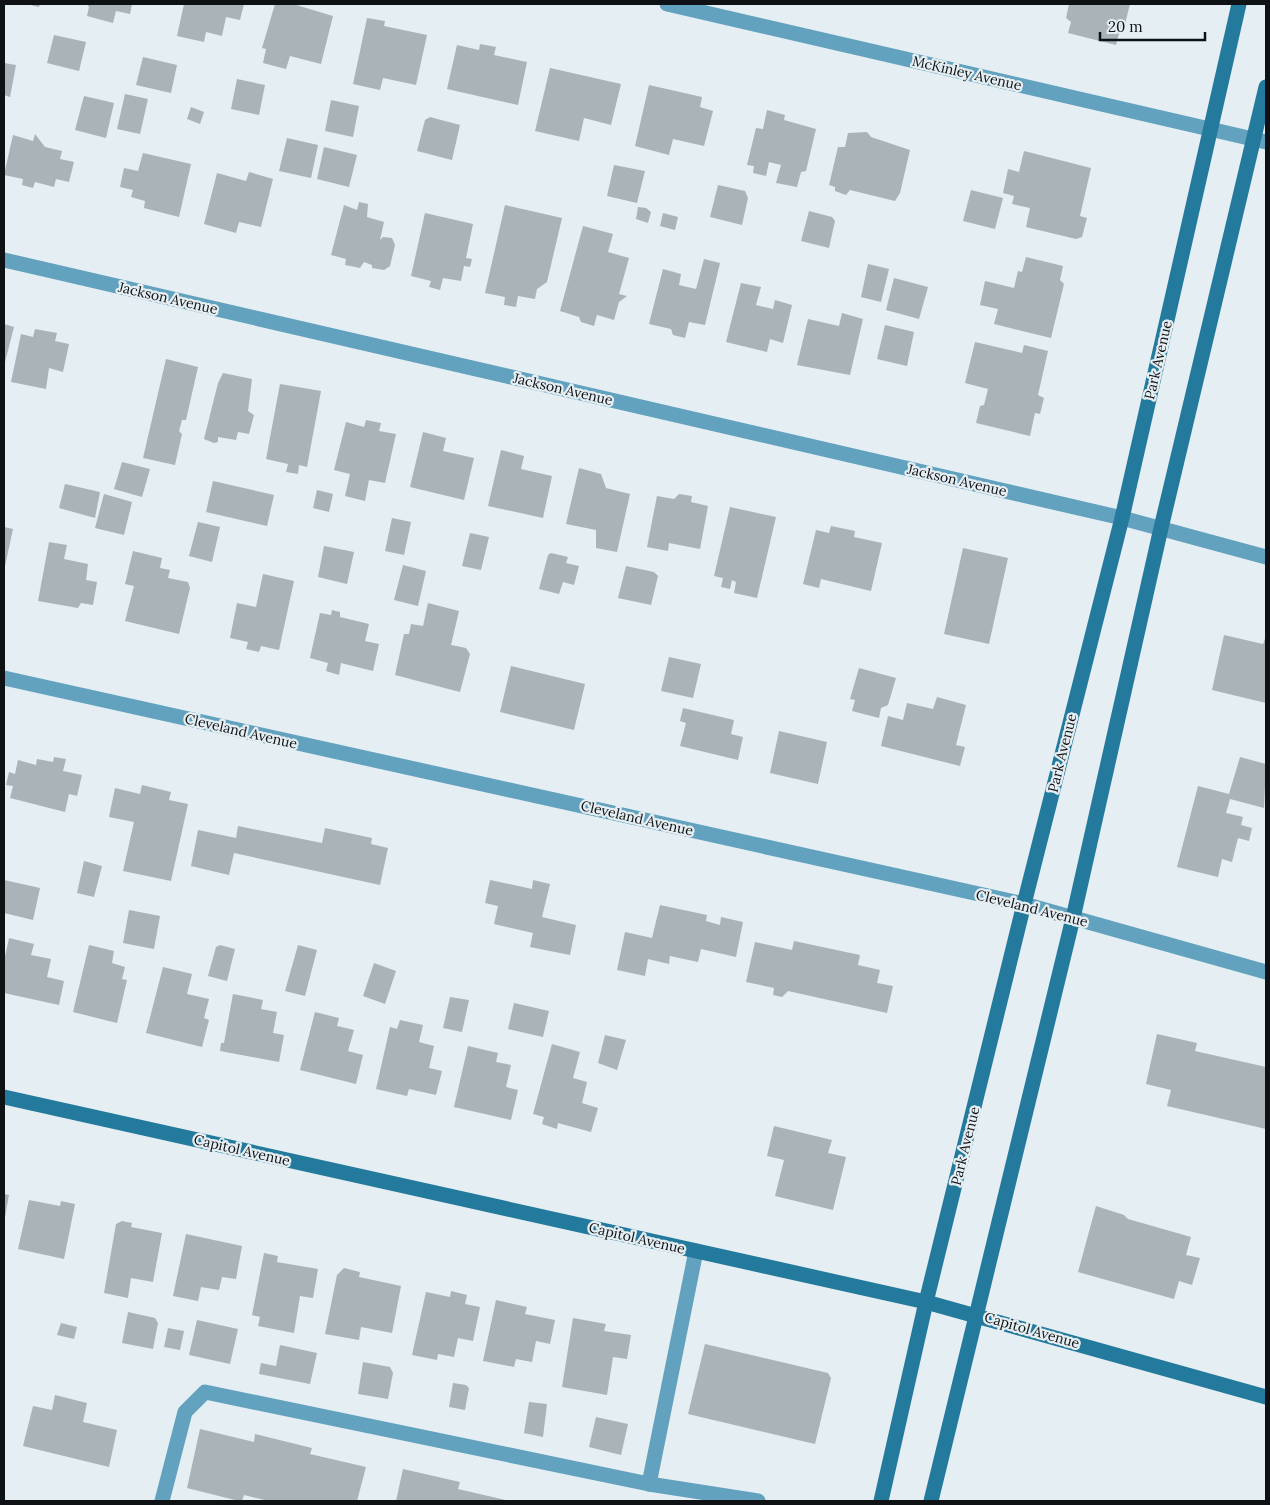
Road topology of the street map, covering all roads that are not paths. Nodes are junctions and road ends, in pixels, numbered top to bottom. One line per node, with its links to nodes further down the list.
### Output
1 (667, 4): 4 (street, McKinley Avenue)
2 (1239, 4): 4 (main road, Park Avenue)
3 (1266, 87): 5 (main road)
4 (1210, 129): 5 (street, McKinley Avenue); 7 (main road, Park Avenue)
5 (1260, 141): 8 (main road)
6 (4, 260): 7 (street, Jackson Avenue)
7 (1122, 518): 8 (street, Jackson Avenue); 11 (main road, Park Avenue)
8 (1161, 528): 9 (street, Jackson Avenue); 12 (main road)
9 (1266, 557)
10 (4, 678): 11 (street, Cleveland Avenue)
11 (1024, 904): 12 (street, Cleveland Avenue); 16 (main road, Park Avenue)
12 (1073, 918): 13 (street, Cleveland Avenue); 17 (main road)
13 (1266, 972)
14 (4, 1097): 15 (main road, Capitol Avenue)
15 (696, 1251): 16 (main road, Capitol Avenue); 19 (street)
16 (926, 1302): 17 (main road, Capitol Avenue); 22 (main road, Park Avenue)
17 (975, 1314): 18 (main road, Capitol Avenue); 23 (main road)
18 (1266, 1397)
19 (649, 1484): 20 (street); 21 (street)
20 (162, 1501)
21 (758, 1501)
22 (881, 1501)
23 (931, 1501)

